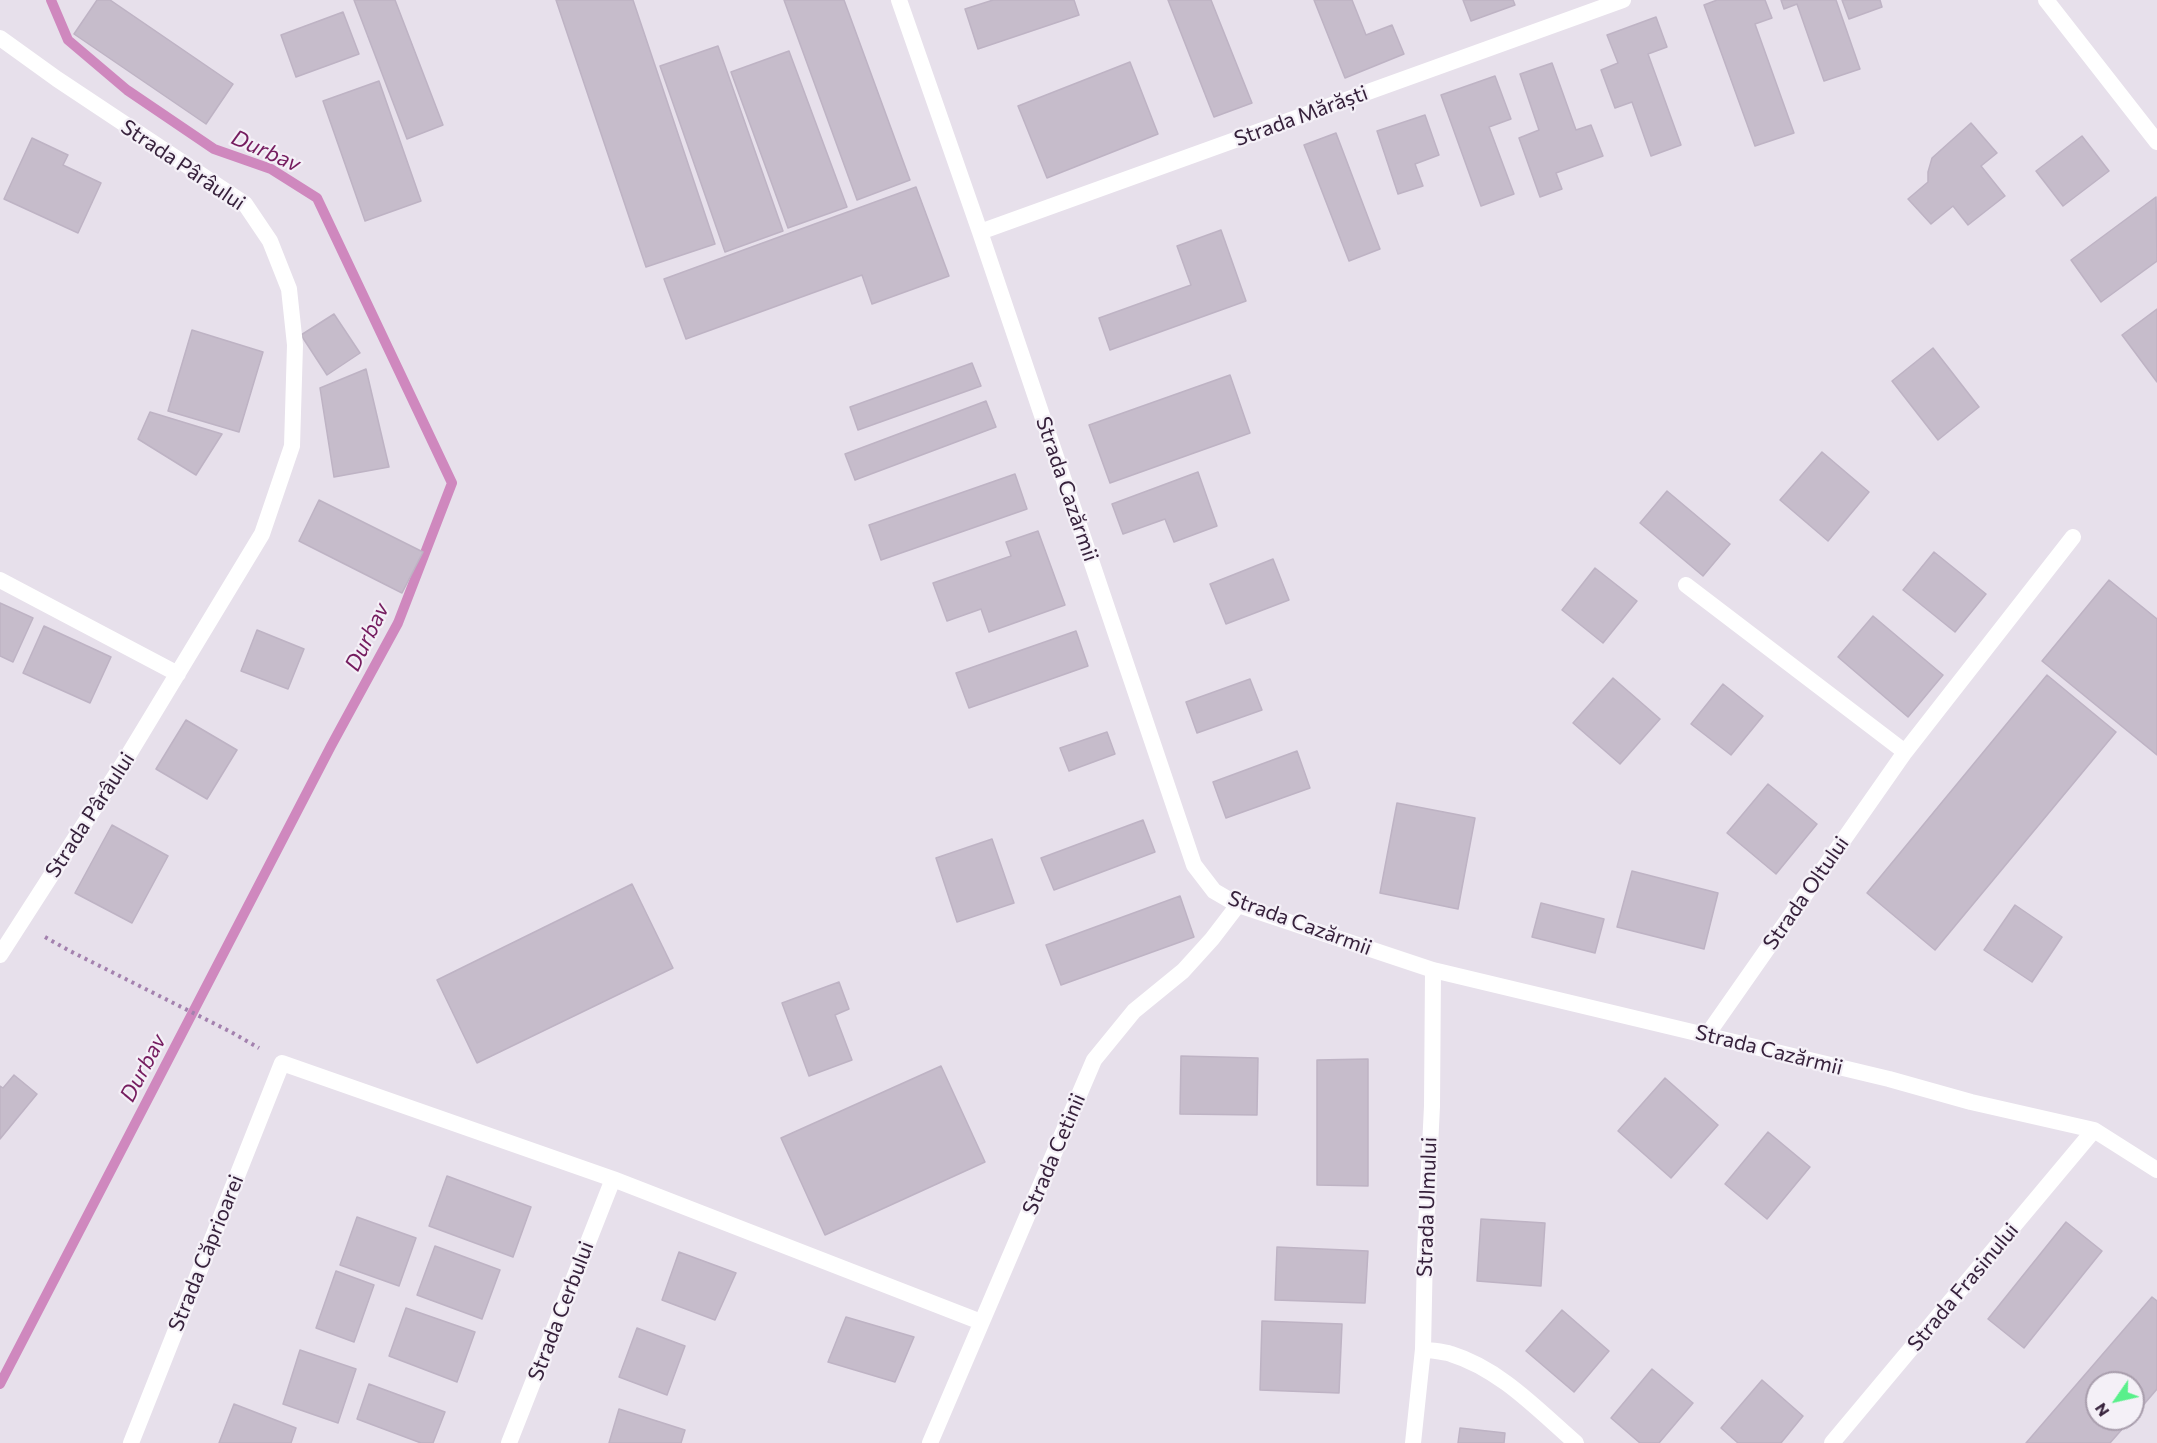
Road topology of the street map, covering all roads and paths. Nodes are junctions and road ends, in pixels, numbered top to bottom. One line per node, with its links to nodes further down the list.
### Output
1 (899, 0): 6 (street, Strada Cazărmii)
2 (1623, 0): 6 (street, Strada Mărăști)
3 (2046, 0): 5 (street)
4 (0, 38): 10 (street, Strada Pârâului)
5 (2157, 142)
6 (980, 232): 12 (street, Strada Cazărmii)
7 (2073, 537): 11 (street, Strada Oltului)
8 (0, 580): 10 (street)
9 (1686, 585): 11 (street)
10 (178, 674): 14 (street, Strada Pârâului)
11 (1905, 752): 17 (street, Strada Oltului)
12 (1238, 905): 15 (street, Strada Cazărmii); 21 (street, Strada Cetinii)
13 (68, 950): 16 (path)
14 (0, 955)
15 (1433, 970): 17 (street, Strada Cazărmii); 22 (street, Strada Ulmului)
16 (231, 1032)
17 (1707, 1035): 18 (street, Strada Cazărmii)
18 (2094, 1130): 19 (street, Strada Cazărmii); 28 (street, Strada Frasinului)
19 (2157, 1170)
20 (613, 1179): 21 (street); 23 (street, Strada Căprioarei); 24 (street, Strada Cerbului)
21 (981, 1322): 25 (street, Strada Cetinii)
22 (1423, 1349): 26 (street, Strada Ulmului); 27 (street)
23 (131, 1443)
24 (509, 1443)
25 (930, 1443)
26 (1413, 1443)
27 (1576, 1443)
28 (1832, 1443)

